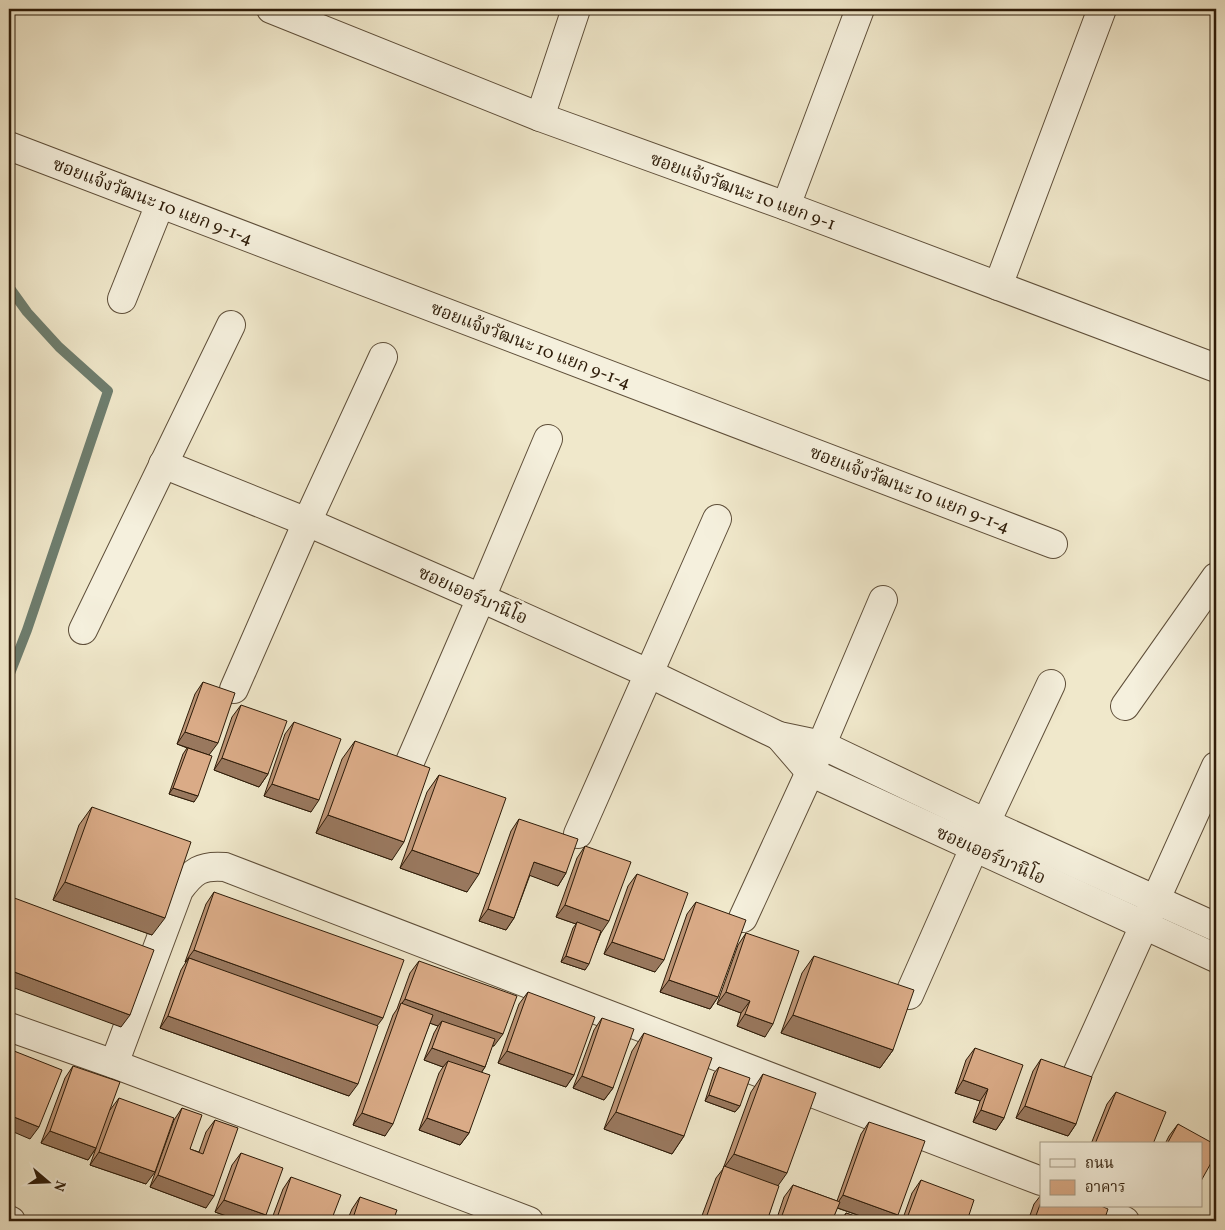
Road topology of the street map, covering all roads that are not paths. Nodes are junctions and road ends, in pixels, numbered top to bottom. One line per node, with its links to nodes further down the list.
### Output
1 (576, 9): 5 (street)
2 (860, 9): 8 (street)
3 (1102, 9): 9 (street)
4 (288, 12): 5 (street, ซอยแจ้งวัฒนะ 10 แยก 9-1)
5 (540, 117): 8 (street, ซอยแจ้งวัฒนะ 10 แยก 9-1)
6 (9, 146): 7 (street, ซอยแจ้งวัฒนะ 10 แยก 9-1-4)
7 (160, 204): 10 (street); 18 (street, ซอยแจ้งวัฒนะ 10 แยก 9-1-4)
8 (786, 206): 9 (street, ซอยแจ้งวัฒนะ 10 แยก 9-1)
9 (998, 286): 13 (street, ซอยแจ้งวัฒนะ 10 แยก 9-1)
10 (122, 299)
11 (231, 325): 15 (street)
12 (383, 357): 17 (street)
13 (1216, 368)
14 (548, 439): 20 (street)
15 (163, 464): 17 (street, ซอยเออร์บานิโอ); 22 (street)
16 (717, 519): 23 (street)
17 (307, 522): 20 (street, ซอยเออร์บานิโอ); 25 (street)
18 (1053, 544)
19 (1216, 577): 26 (street)
20 (481, 598): 23 (street, ซอยเออร์บานิโอ); 29 (street)
21 (883, 600): 28 (street)
22 (83, 630)
23 (648, 673): 27 (street, ซอยเออร์บานิโอ); 33 (street)
24 (1051, 684): 32 (street)
25 (234, 689)
26 (1125, 706)
27 (779, 736): 28 (street, ซอยเออร์บานิโอ); 31 (street, ซอยเออร์บานิโอ)
28 (822, 746): 31 (street); 32 (street, ซอยเออร์บานิโอ)
29 (409, 764)
30 (1216, 766): 35 (street)
31 (810, 772): 34 (street, ซอยเออร์บานิโอ); 36 (street)
32 (986, 822): 34 (street); 35 (street, ซอยเออร์บานิโอ)
33 (578, 834)
34 (974, 848): 37 (street, ซอยเออร์บานิโอ); 40 (street)
35 (1155, 899): 37 (street); 38 (street, ซอยเออร์บานิโอ)
36 (743, 918)
37 (1144, 924): 39 (street, ซอยเออร์บานิโอ); 43 (street)
38 (1216, 927)
39 (1216, 958)
40 (909, 995)
41 (9, 1027): 42 (street)
42 (114, 1064): 44 (street); 46 (street)
43 (1077, 1074)
44 (1040, 1181)
45 (1100, 1208): 47 (street)
46 (529, 1221)
47 (1125, 1221)

